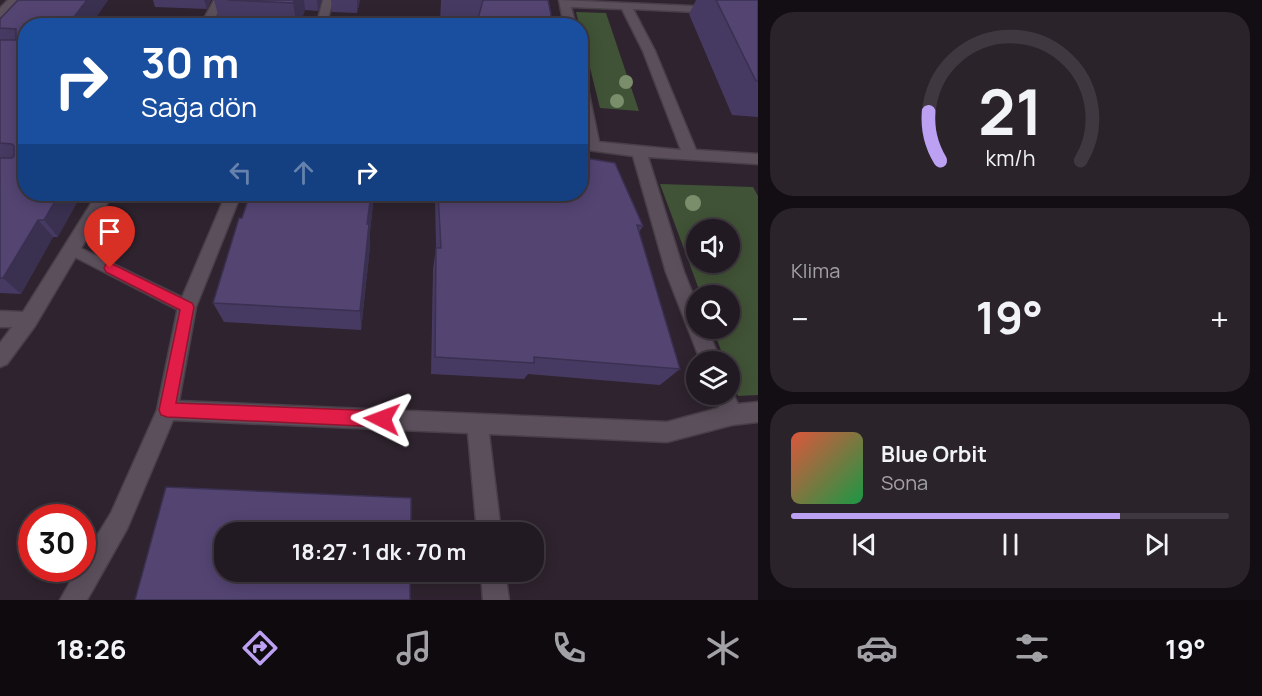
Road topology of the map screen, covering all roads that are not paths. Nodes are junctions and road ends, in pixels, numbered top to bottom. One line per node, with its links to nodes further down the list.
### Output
1 (14, 0): 7 (street)
2 (219, 0): 8 (street)
3 (328, 0): 9 (lane)
4 (565, 2): 5 (street); 10 (street)
5 (626, 6): 6 (street); 13 (street)
6 (758, 12)
7 (0, 14)
8 (209, 18)
9 (323, 18)
10 (568, 18)
11 (588, 144): 12 (street)
12 (639, 152): 13 (street); 18 (street)
13 (690, 153): 14 (street)
14 (758, 159)
15 (101, 201): 17 (street)
16 (230, 201): 19 (street)
17 (72, 249): 19 (lane); 21 (street)
18 (686, 300)
19 (187, 307): 24 (street)
20 (0, 319): 21 (street)
21 (28, 320): 22 (street)
22 (0, 358)
23 (728, 405): 26 (street)
24 (167, 410): 27 (street); 30 (street)
25 (758, 412): 26 (street)
26 (732, 415): 27 (street)
27 (477, 423): 28 (street)
28 (488, 522)
29 (494, 582): 31 (street)
30 (73, 600)
31 (496, 600)

